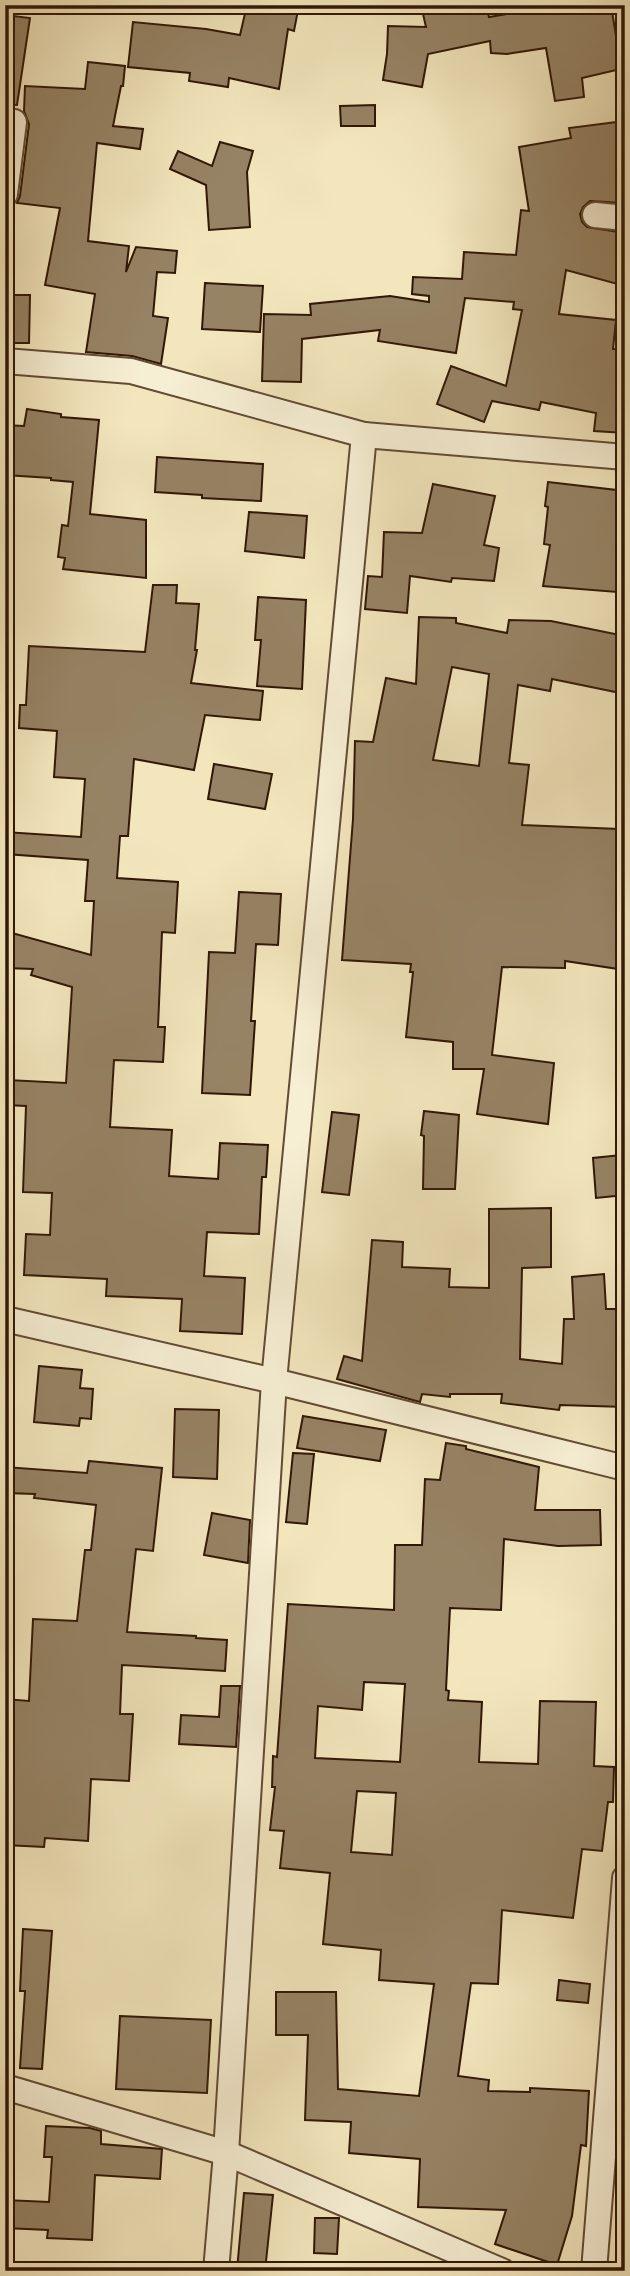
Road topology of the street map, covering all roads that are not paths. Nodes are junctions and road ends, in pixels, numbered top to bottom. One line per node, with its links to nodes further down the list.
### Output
1 (13, 121): 2 (street)
2 (5, 194)
3 (595, 215): 4 (street)
4 (625, 218)
5 (5, 361): 6 (street)
6 (364, 435): 7 (street); 9 (street)
7 (625, 457)
8 (5, 1319): 9 (street)
9 (274, 1381): 10 (street); 13 (street)
10 (625, 1468)
11 (625, 1878): 16 (street)
12 (5, 2087): 13 (street)
13 (226, 2153): 14 (street); 15 (street)
14 (216, 2271)
15 (502, 2271)
16 (594, 2271)

